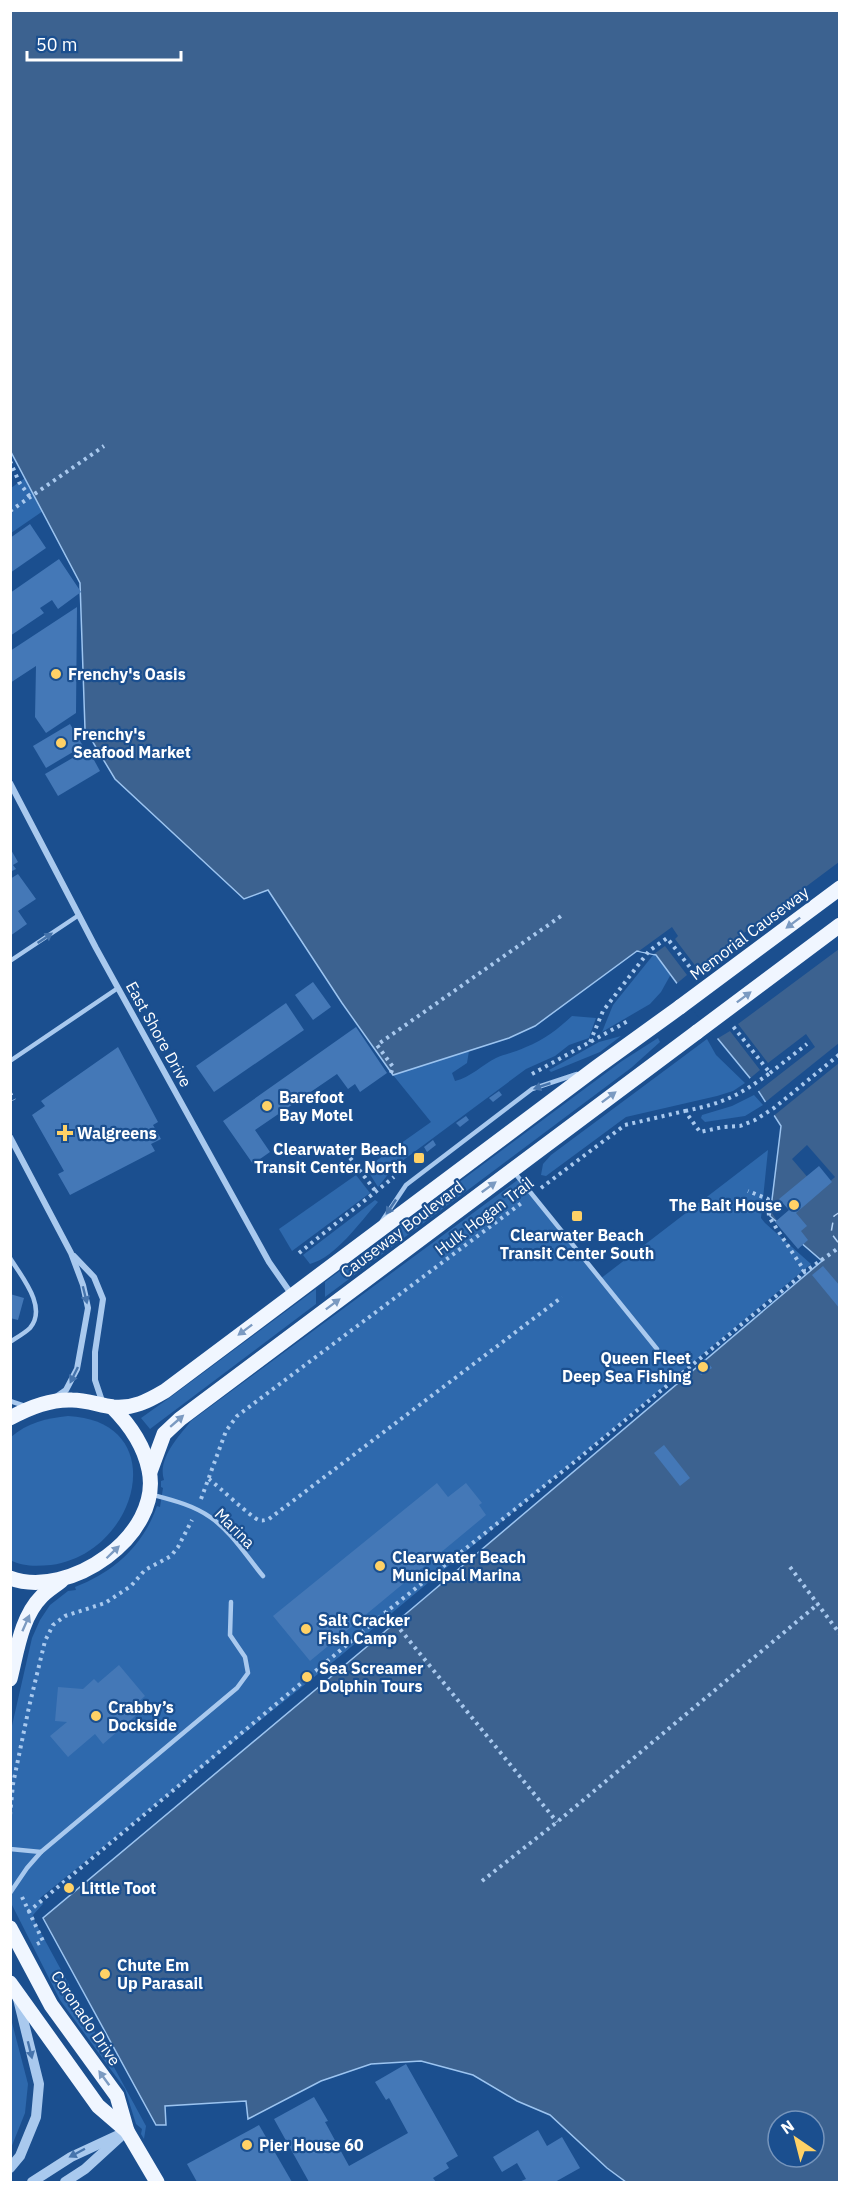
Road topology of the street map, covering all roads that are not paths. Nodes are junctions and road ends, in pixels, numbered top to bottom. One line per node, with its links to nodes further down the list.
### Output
1 (10, 783): 3 (street, East Shore Drive)
2 (840, 888): 7 (main road, Memorial Causeway, one-way to 7, bridge)
3 (79, 915): 5 (lane, one-way to 3); 6 (street, East Shore Drive)
4 (840, 925): 11 (main road, Causeway Boulevard, one-way to 4, bridge)
5 (10, 961)
6 (118, 988): 8 (lane); 15 (street, East Shore Drive)
7 (680, 1007): 9 (main road, Causeway Boulevard)
8 (10, 1061)
9 (597, 1067): 12 (main road, Causeway Boulevard); 12 (lane, one-way to 12)
10 (10, 1137): 13 (street)
11 (512, 1170): 17 (lane); 23 (main road, Causeway Boulevard, one-way to 11)
12 (373, 1234): 15 (main road, Causeway Boulevard)
13 (71, 1253): 19 (street, one-way to 19); 20 (street)
14 (10, 1258): 16 (lane)
15 (292, 1295): 20 (main road, Causeway Boulevard, one-way to 20)
16 (10, 1342)
17 (657, 1349)
18 (10, 1401): 21 (lane)
19 (49, 1402): 20 (main road, Causeway Boulevard); 21 (main road, Causeway Boulevard)
20 (108, 1406): 23 (main road)
21 (31, 1407): 22 (main road, Causeway Boulevard)
22 (10, 1418)
23 (150, 1472): 24 (main road)
24 (149, 1494): 25 (lane, Marina); 27 (main road, one-way to 24)
25 (263, 1576)
26 (10, 1578): 27 (main road)
27 (63, 1580): 29 (main road, one-way to 27)
28 (231, 1602): 31 (lane)
29 (10, 1679)
30 (10, 1849): 31 (lane)
31 (41, 1852): 32 (lane)
32 (10, 1893)
33 (10, 1928): 35 (main road, Coronado Drive, one-way to 33)
34 (13, 1988): 35 (main road, Coronado Drive); 36 (street, one-way to 36)
35 (127, 2130): 37 (street, one-way to 37); 38 (street); 39 (main road, Coronado Drive)
36 (10, 2168)
37 (32, 2182)
38 (65, 2182)
39 (157, 2182)

